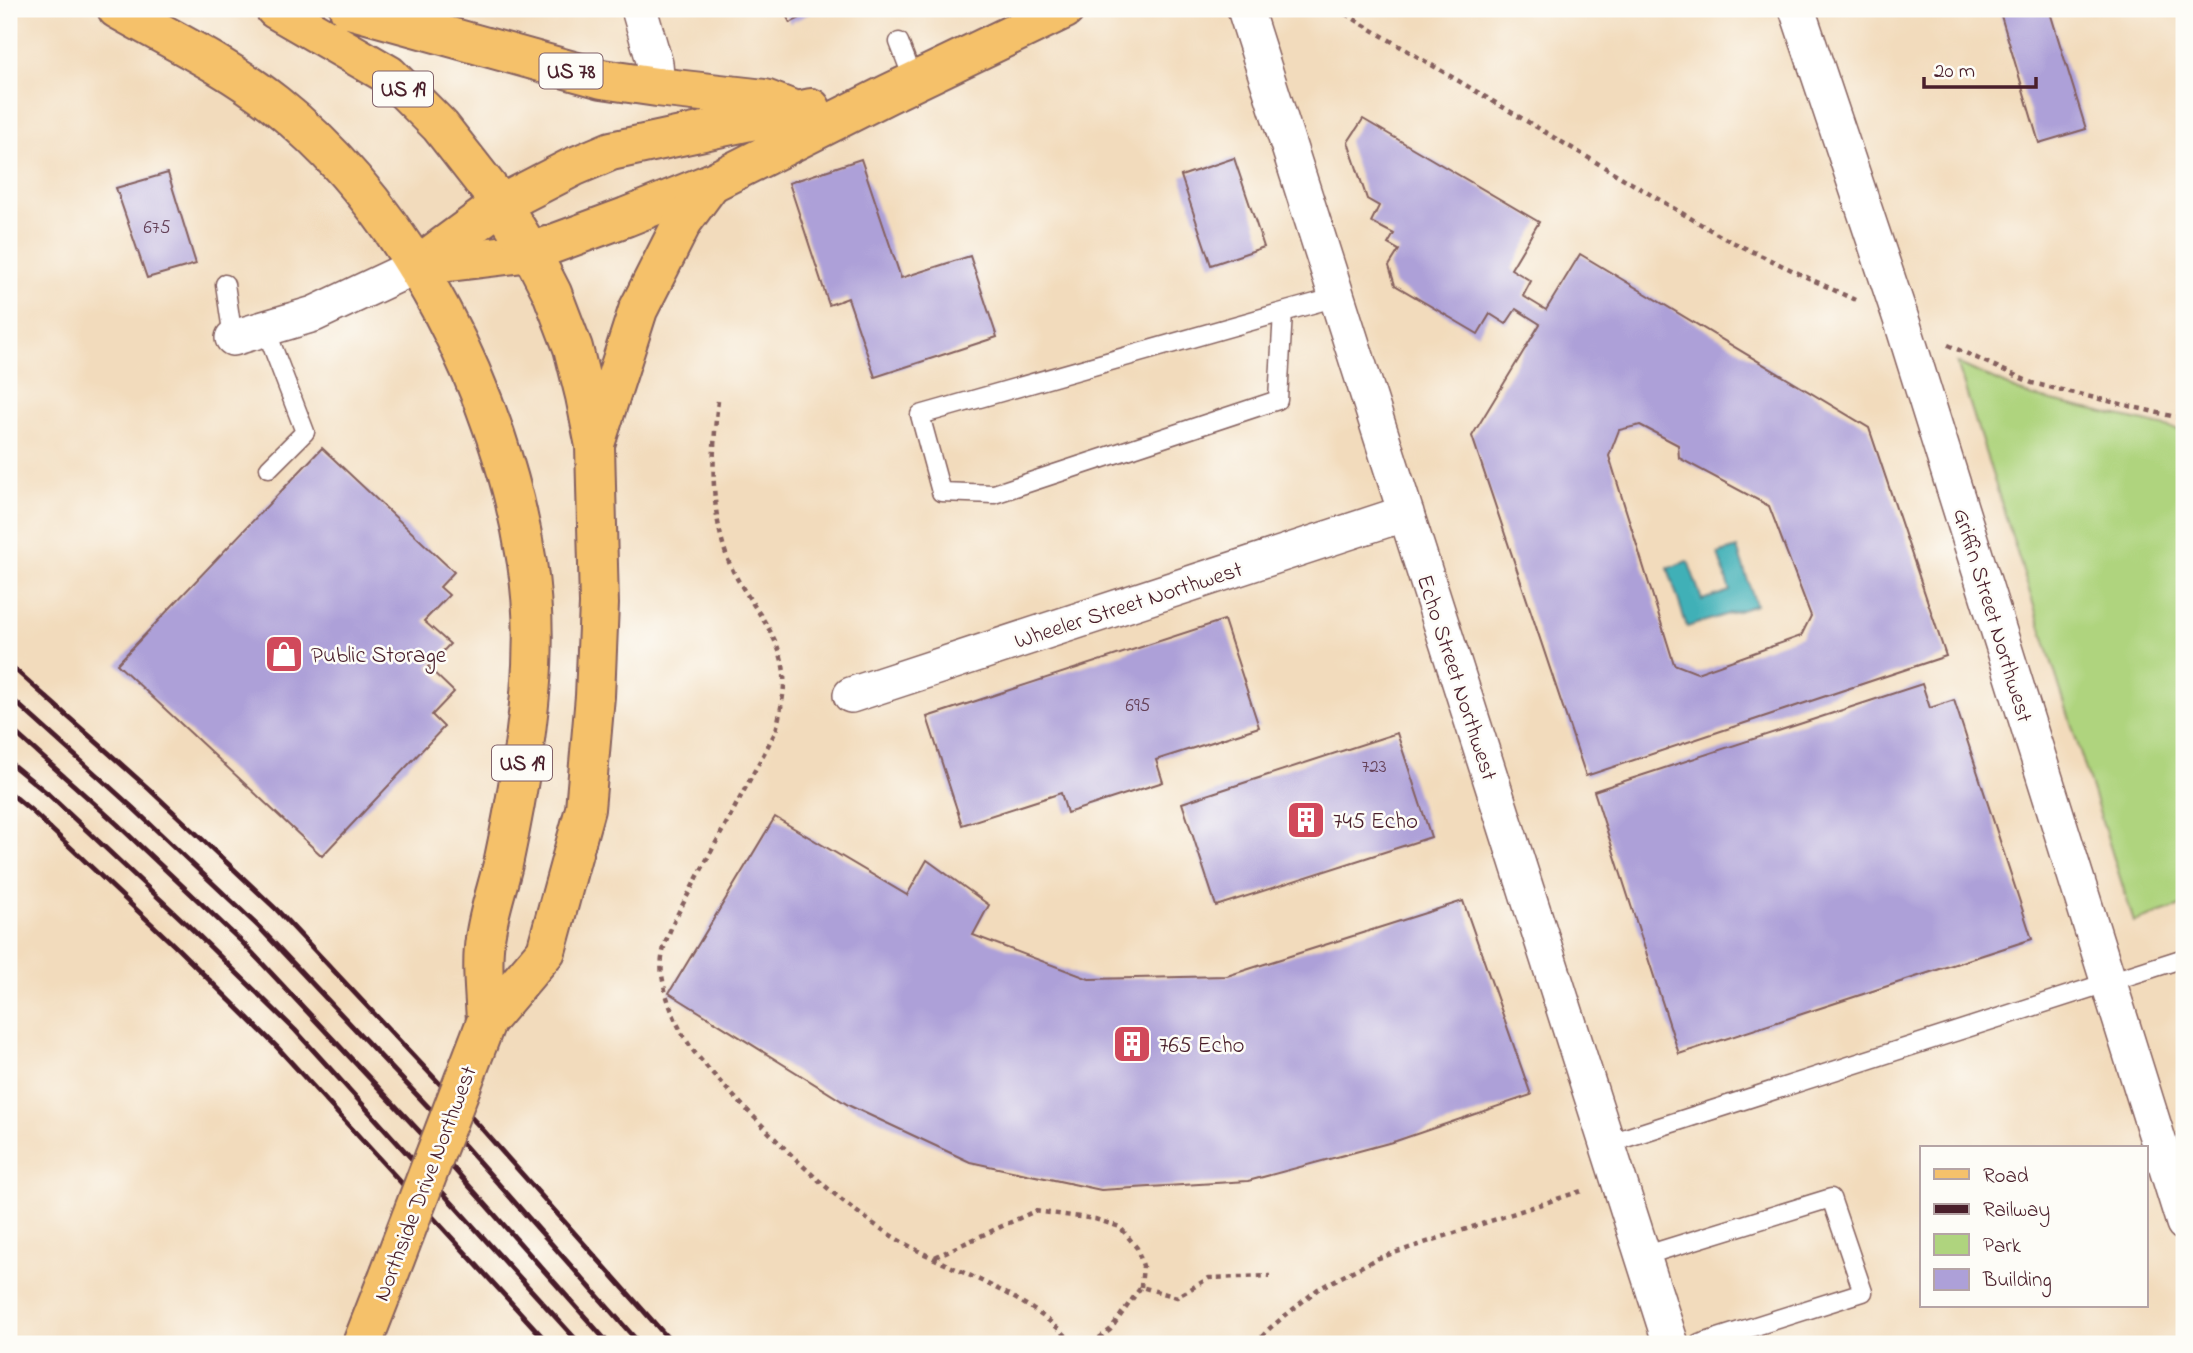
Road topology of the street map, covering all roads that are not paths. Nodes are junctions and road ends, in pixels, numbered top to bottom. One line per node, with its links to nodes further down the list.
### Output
1 (117, 9): 15 (main road, Northside Drive Northwest / US 19)
2 (275, 9): 13 (main road, Northside Drive Northwest / US 19)
3 (349, 9): 10 (main road, US 78)
4 (639, 9): 10 (street)
5 (1065, 9): 9 (main road)
6 (1245, 9): 17 (street, Echo Street Northwest)
7 (1797, 9): 25 (street, Griffin Street Northwest)
8 (899, 42): 9 (lane)
9 (901, 87): 11 (main road); 12 (main road)
10 (657, 88): 11 (main road, US 78)
11 (796, 111): 13 (main road)
12 (711, 183): 14 (main road); 20 (main road)
13 (501, 204): 14 (main road, Northside Drive Northwest / US 19); 15 (main road)
14 (531, 252): 15 (main road); 20 (main road, Northside Drive Northwest / US 19)
15 (416, 266): 19 (street); 26 (main road, Northside Drive Northwest / US 19)
16 (225, 284): 19 (lane)
17 (1337, 297): 18 (lane); 22 (street, Echo Street Northwest)
18 (1283, 312): 18 (lane)
19 (249, 334): 21 (lane)
20 (594, 446): 26 (main road, Northside Drive Northwest / US 19)
21 (269, 468)
22 (1406, 513): 23 (street, Wheeler Street Northwest); 27 (street, Echo Street Northwest)
23 (851, 695)
24 (2184, 958): 25 (lane)
25 (2109, 981): 27 (lane); 28 (street, Griffin Street Northwest)
26 (485, 1022): 30 (main road, Northside Drive Northwest / US 19, bridge)
27 (1607, 1144): 29 (street, Echo Street Northwest)
28 (2184, 1223)
29 (1643, 1256): 31 (street, Echo Street Northwest); 32 (lane)
30 (362, 1344)
31 (1671, 1344)
32 (1699, 1344)

